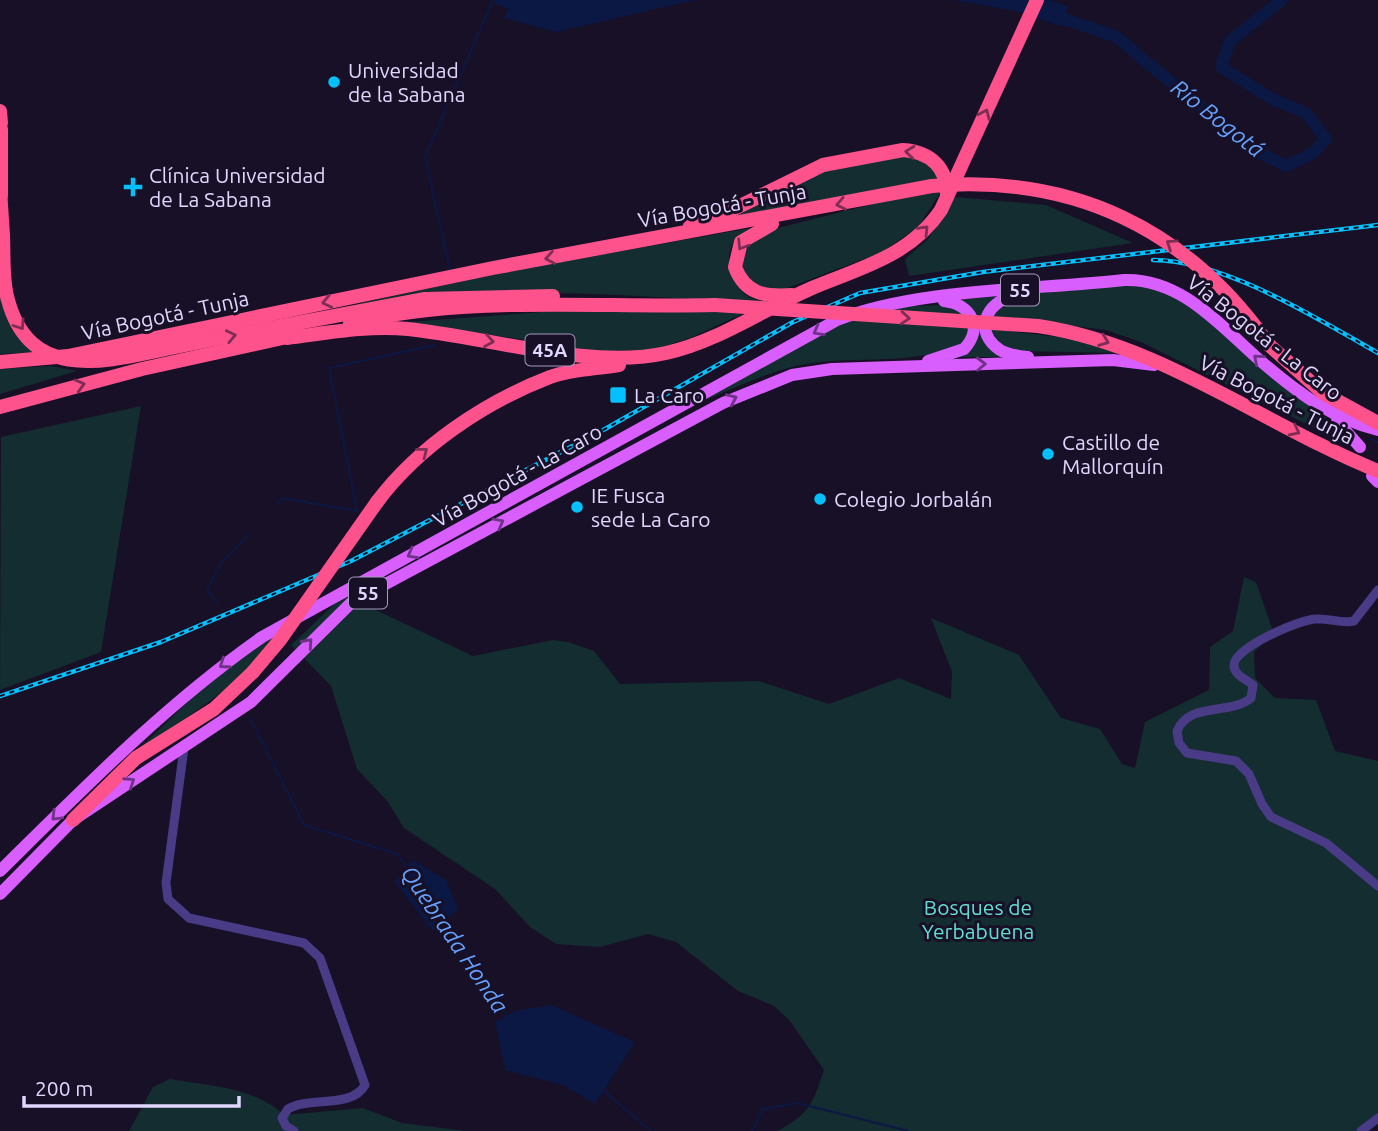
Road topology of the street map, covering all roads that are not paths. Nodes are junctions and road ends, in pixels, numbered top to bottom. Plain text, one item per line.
1 (1037, 0) edge
2 (0, 111) edge
3 (1, 123) edge
4 (1, 128) edge
5 (1, 191) edge
6 (947, 198) junction
7 (800, 213) junction
8 (617, 245) junction
9 (1079, 285) junction
10 (799, 294) junction
11 (920, 300) junction
12 (715, 305) junction
13 (287, 338) junction
14 (666, 353) junction
15 (0, 362) edge
16 (1056, 362) junction
17 (911, 366) junction
18 (1168, 368) junction
19 (1313, 402) junction
20 (0, 407) edge
21 (1378, 423) edge
22 (1378, 430) edge
23 (1360, 447) dead end
24 (1376, 476) edge
25 (1378, 590) edge
26 (184, 748) junction
27 (73, 820) junction
28 (0, 871) edge
29 (1378, 886) edge
30 (0, 894) edge
31 (1378, 1118) edge
32 (294, 1131) edge
33 (1361, 1131) edge

6 -> 1 highway, 45A
2 - 3 highway
4 - 5 highway
5 -> 12 highway, 55, bridge
6 -> 8 highway
10 -> 6 highway, 45A
7 - 8 highway, Vía Bogotá - Tunja
7 -> 10 highway
21 -> 7 highway, Vía Bogotá - Tunja, bridge
8 -> 15 highway, Vía Bogotá - Tunja
9 - 11 main road, Vía Bogotá - La Caro / 55
9 - 16 main road
19 -> 9 main road, Vía Bogotá - La Caro / 55
10 - 14 highway, 45A
11 - 17 main road
11 -> 28 main road, Vía Bogotá - La Caro / 55
12 - 13 highway, Vía Bogotá - Tunja / 55
12 -> 18 highway, Vía Bogotá - Tunja / 55, bridge
13 -> 14 highway, 45A
20 -> 13 highway, Vía Bogotá - Tunja / 55
27 -> 14 highway, bridge
17 -> 16 main road, Vía Bogotá - La Caro / 55
16 - 18 main road, Vía Bogotá - La Caro / 55
26 -> 17 main road, Vía Bogotá - La Caro / 55
18 -> 24 highway, Vía Bogotá - Tunja / 55
19 - 22 main road, Vía Bogotá - La Caro / 55
19 - 23 main road
25 - 29 street
27 -> 26 main road, Vía Bogotá - La Caro / 55
26 - 32 street
27 - 30 main road, Vía Bogotá - La Caro / 55
31 - 33 street

